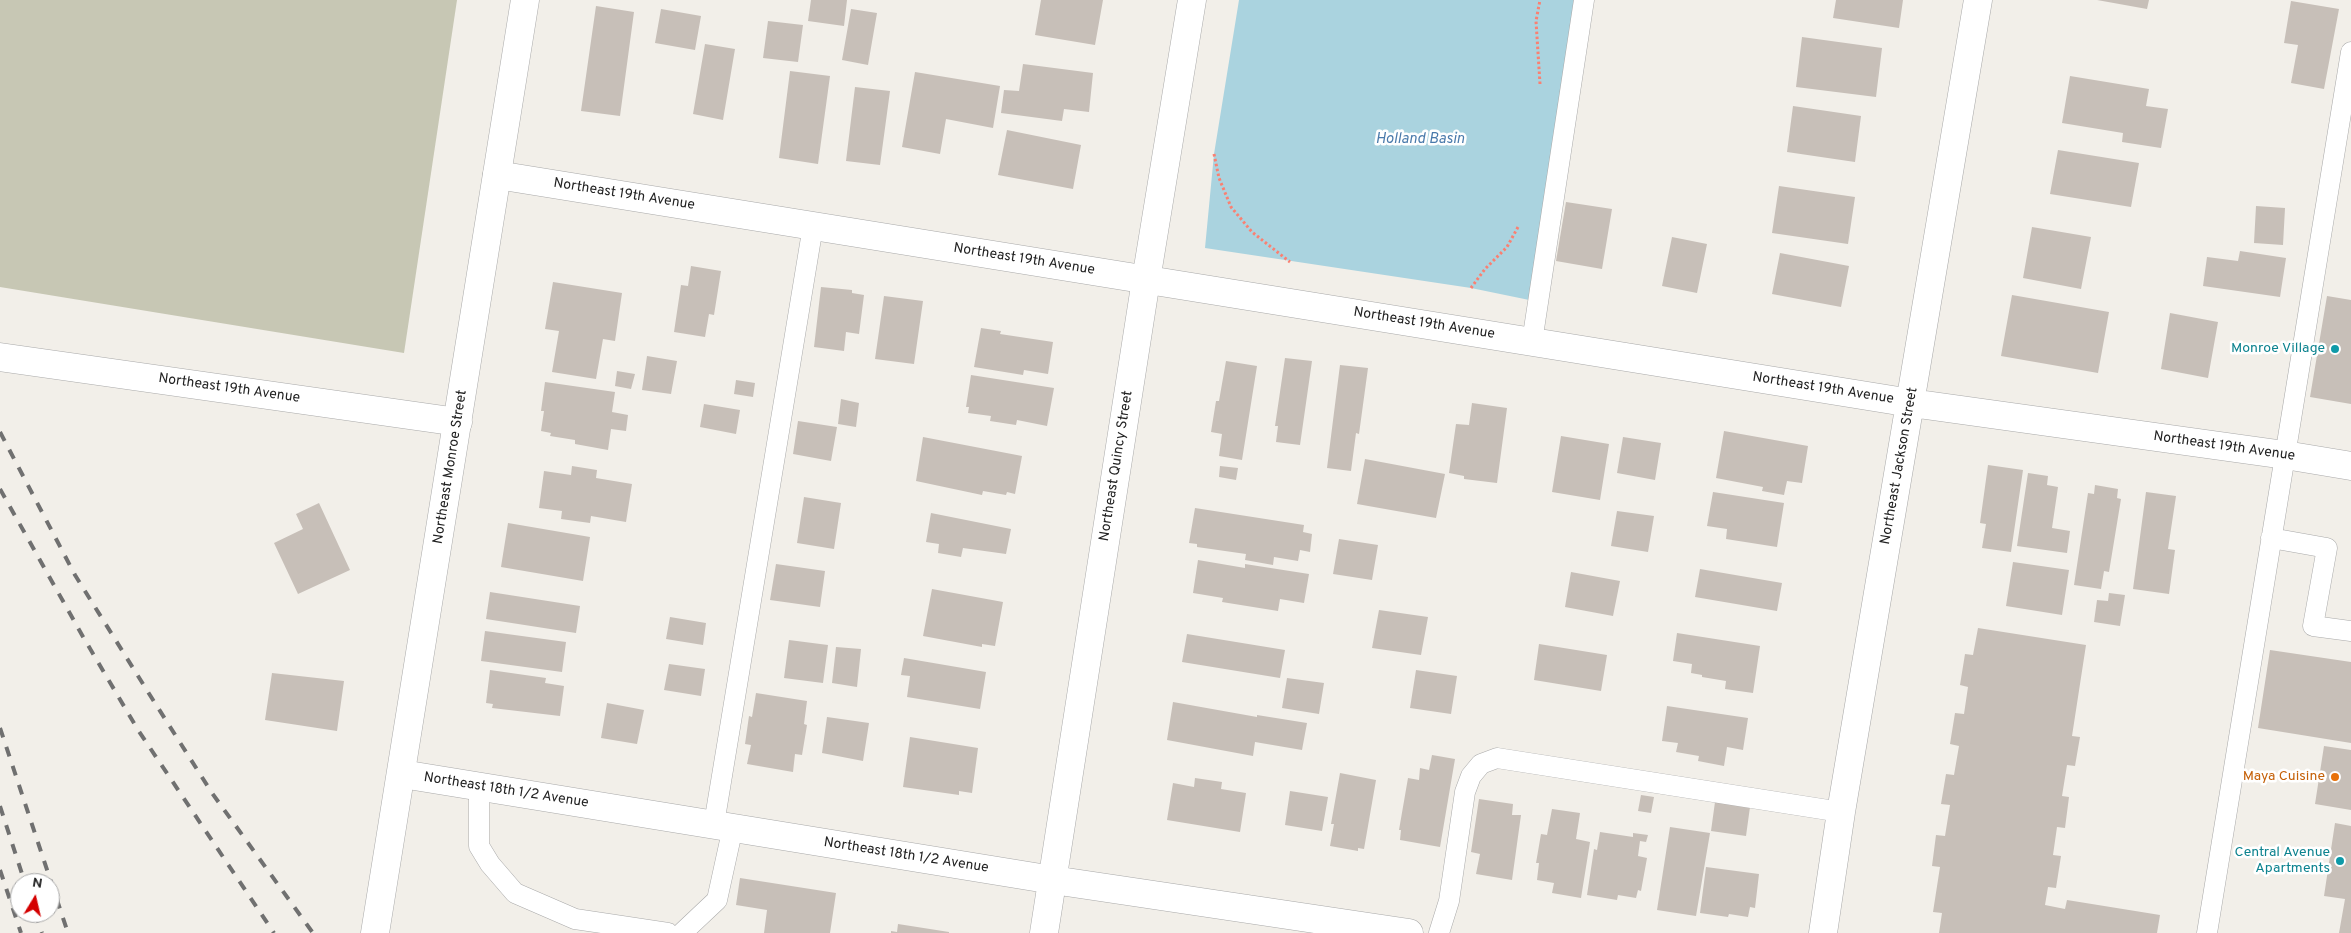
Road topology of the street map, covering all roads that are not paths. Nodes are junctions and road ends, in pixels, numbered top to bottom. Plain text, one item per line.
1 (525, 0) edge
2 (1192, 0) edge
3 (1584, 0) edge
4 (1978, 0) edge
5 (2351, 52) edge
6 (497, 175) junction
7 (813, 226) junction
8 (1146, 280) junction
9 (1532, 342) junction
10 (0, 357) edge
11 (1911, 404) junction
12 (458, 422) junction
13 (2285, 455) junction
14 (2351, 466) edge
15 (2271, 538) junction
16 (2351, 632) edge
17 (402, 774) junction
18 (479, 786) junction
19 (1841, 812) junction
20 (723, 826) junction
21 (1053, 880) junction
22 (375, 933) edge
23 (668, 933) edge
24 (682, 933) edge
25 (1044, 933) edge
26 (1410, 933) edge
27 (1439, 933) edge
28 (1823, 933) edge
29 (2207, 933) edge

1 - 6 street, Northeast Monroe Street
2 - 8 street, Northeast Quincy Street
3 - 9 lane
4 - 11 street, Northeast Jackson Street
5 - 13 lane
6 - 7 street, Northeast 19th Avenue
6 - 12 street, Northeast Monroe Street
7 - 8 street, Northeast 19th Avenue
7 - 20 lane
8 - 9 street, Northeast 19th Avenue
8 - 21 street, Northeast Quincy Street
9 - 11 street, Northeast 19th Avenue
10 - 12 street, Northeast 19th Avenue
11 - 13 street, Northeast 19th Avenue
11 - 19 street, Northeast Jackson Street
12 - 17 street, Northeast Monroe Street
13 - 14 street, Northeast 19th Avenue
13 - 15 lane
15 - 16 lane
15 - 29 lane
17 - 18 street, Northeast 18th 1/2 Avenue
17 - 22 street, Northeast Monroe Street
18 - 20 street, Northeast 18th 1/2 Avenue
18 - 23 lane
19 - 27 lane
19 - 28 street, Northeast Jackson Street
20 - 21 street, Northeast 18th 1/2 Avenue
20 - 24 lane
21 - 25 street, Northeast Quincy Street
21 - 26 street, Northeast 18th 1/2 Avenue

